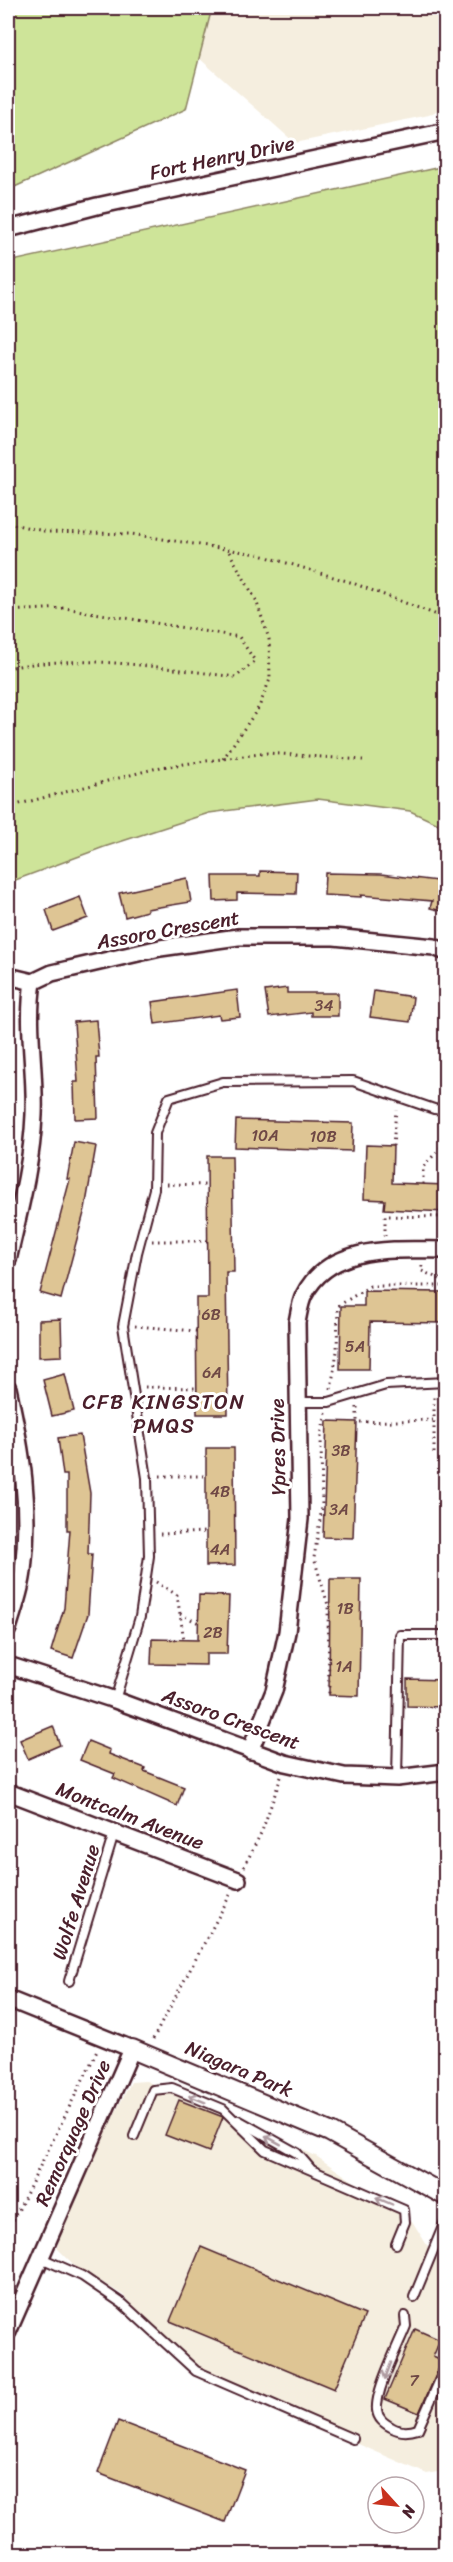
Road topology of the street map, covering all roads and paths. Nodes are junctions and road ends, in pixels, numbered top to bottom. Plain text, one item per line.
1 (446, 131) edge
2 (8, 229) edge
3 (8, 523) edge
4 (228, 550) junction
5 (8, 611) edge
6 (445, 618) edge
7 (8, 668) edge
8 (223, 759) junction
9 (363, 760) dead end
10 (8, 807) edge
11 (446, 952) edge
12 (8, 976) edge
13 (33, 982) junction
14 (396, 1096) junction
15 (446, 1110) edge
16 (446, 1143) edge
17 (393, 1146) dead end
18 (154, 1184) junction
19 (423, 1184) dead end
20 (207, 1185) dead end
21 (446, 1217) edge
22 (140, 1241) junction
23 (208, 1241) dead end
24 (386, 1250) junction
25 (420, 1250) junction
26 (446, 1250) edge
27 (8, 1260) edge
28 (446, 1282) edge
29 (446, 1286) edge
30 (123, 1326) junction
31 (196, 1331) dead end
32 (446, 1383) edge
33 (434, 1384) junction
34 (131, 1387) junction
35 (8, 1388) edge
36 (197, 1388) dead end
37 (330, 1394) dead end
38 (298, 1402) junction
39 (327, 1409) dead end
40 (434, 1420) junction
41 (357, 1422) dead end
42 (434, 1453) dead end
43 (146, 1476) junction
44 (206, 1476) dead end
45 (206, 1533) dead end
46 (148, 1534) junction
47 (146, 1576) junction
48 (180, 1614) junction
49 (199, 1623) dead end
50 (8, 1629) edge
51 (446, 1635) edge
52 (184, 1640) dead end
53 (8, 1665) edge
54 (329, 1695) dead end
55 (115, 1700) junction
56 (250, 1751) junction
57 (285, 1763) junction
58 (446, 1772) edge
59 (397, 1778) junction
60 (8, 1792) edge
61 (114, 1833) junction
62 (238, 1880) junction
63 (69, 1981) dead end
64 (8, 1999) edge
65 (153, 2039) dead end
66 (132, 2049) junction
67 (98, 2050) dead end
68 (228, 2115) junction
69 (134, 2136) dead end
70 (314, 2171) junction
71 (446, 2196) edge
72 (446, 2219) edge
73 (8, 2231) edge
74 (396, 2244) dead end
75 (41, 2258) junction
76 (414, 2297) dead end
77 (405, 2316) dead end
78 (8, 2332) edge
79 (446, 2366) edge
80 (353, 2439) dead end

1 - 2 street, Fort Henry Drive
3 - 4 path
4 - 6 path
4 - 8 path
5 - 7 path
8 - 9 path
8 - 10 path
11 - 13 street, Assoro Crescent
12 - 13 street
13 - 27 street
14 - 15 lane
14 - 17 path
14 - 18 lane
16 - 19 path
18 - 20 path
18 - 22 lane
21 - 24 path
22 - 23 path
22 - 30 lane
24 - 25 street, Ypres Drive
24 - 38 street, Ypres Drive
25 - 26 street, Ypres Drive
25 - 28 path
29 - 37 path
30 - 31 path
30 - 34 lane
32 - 33 lane
33 - 38 lane
33 - 40 path
34 - 36 path
34 - 43 lane
35 - 50 street
38 - 56 street, Ypres Drive
39 - 54 path
40 - 41 path
40 - 42 path
43 - 44 path
43 - 46 lane
45 - 46 path
46 - 47 lane
47 - 48 path
47 - 55 lane
48 - 49 path
48 - 52 path
51 - 59 lane
53 - 55 street, Assoro Crescent
55 - 56 street, Assoro Crescent
56 - 57 street, Assoro Crescent
57 - 59 street, Assoro Crescent
57 - 62 path
58 - 59 street, Assoro Crescent
60 - 61 street, Montcalm Avenue
61 - 62 street, Montcalm Avenue
61 - 63 lane, Wolfe Avenue
62 - 65 path
64 - 66 street, Niagara Park
66 - 71 street, Niagara Park
66 - 75 street, Remorquage Drive
67 - 73 path
68 -> 69 lane
70 -> 68 lane
68 - 70 lane
74 -> 70 lane
72 - 76 lane
75 - 78 street, Remorquage Drive
75 - 80 lane
77 -> 79 lane

